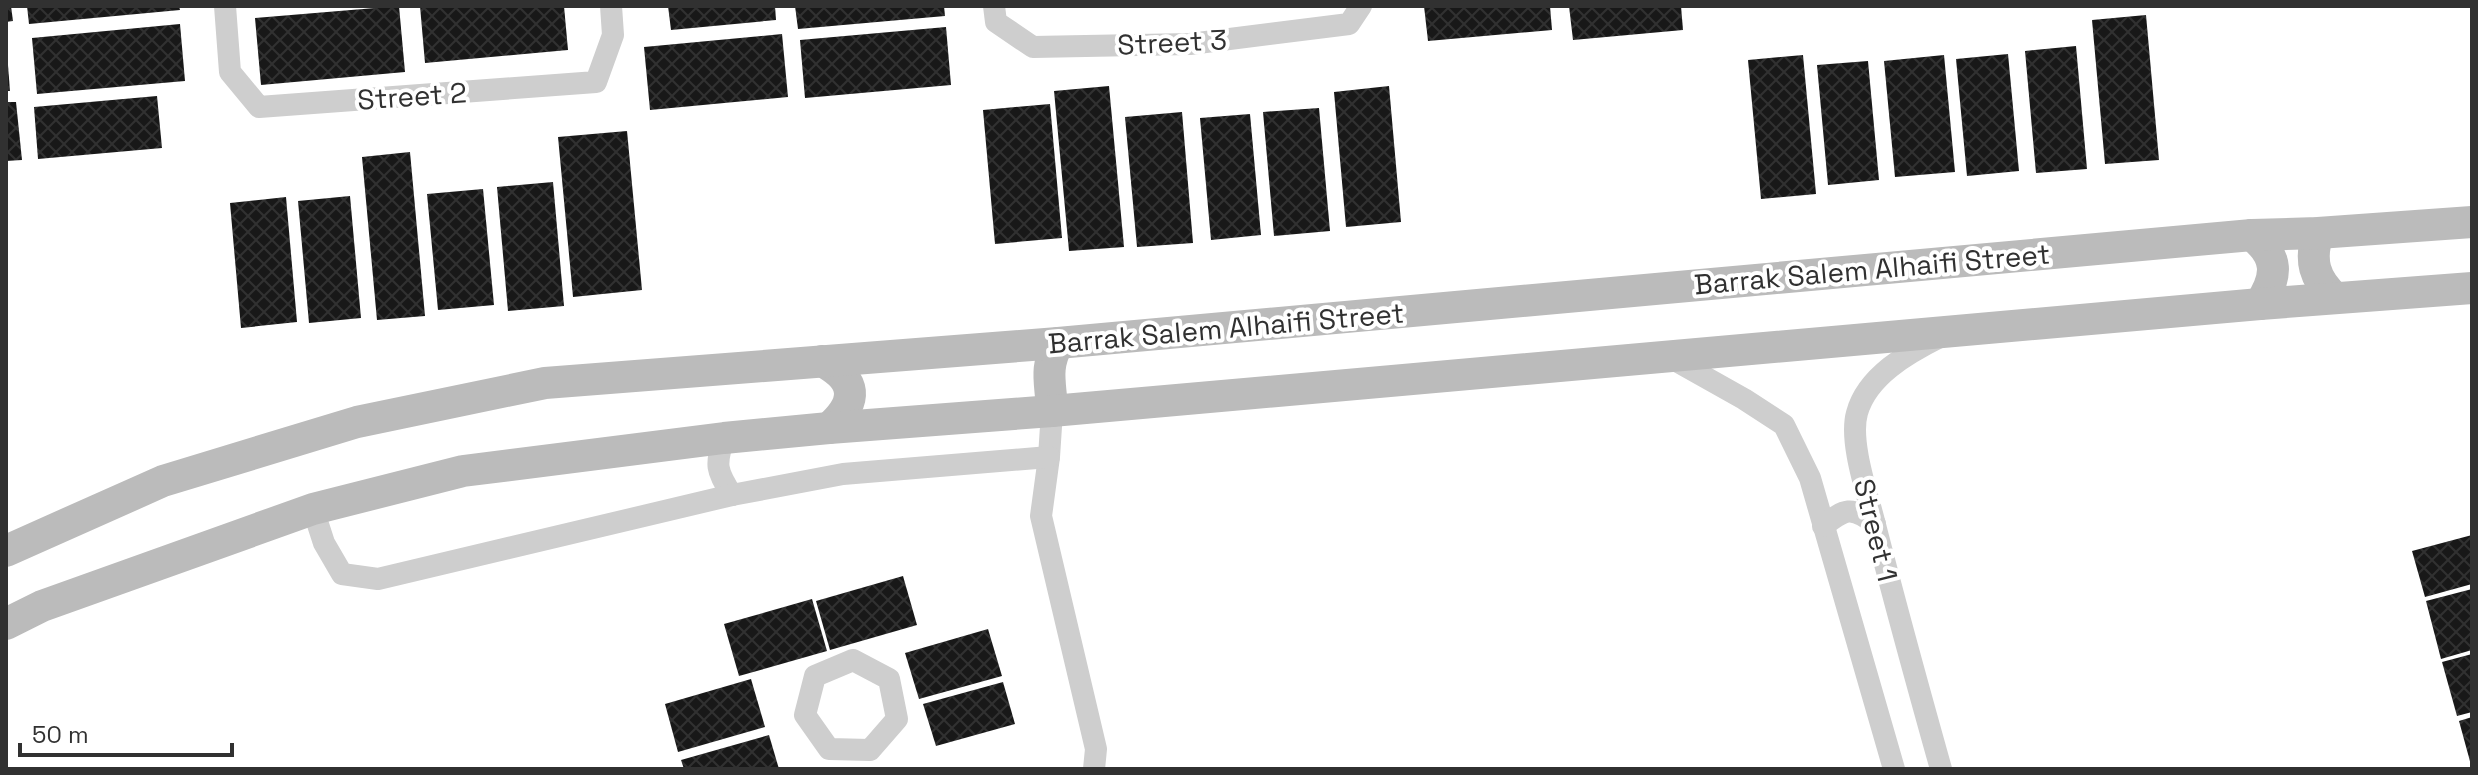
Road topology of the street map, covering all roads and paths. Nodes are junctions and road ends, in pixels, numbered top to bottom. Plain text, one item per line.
1 (225, 6) edge
2 (611, 6) edge
3 (994, 6) edge
4 (1361, 6) edge
5 (2472, 222) edge
6 (2318, 233) junction
7 (2252, 235) junction
8 (2472, 288) edge
9 (2335, 298) junction
10 (2260, 304) junction
11 (1950, 331) junction
12 (1058, 343) junction
13 (1671, 358) junction
14 (822, 361) junction
15 (1052, 411) junction
16 (829, 428) junction
17 (724, 438) junction
18 (1049, 457) junction
19 (732, 495) junction
20 (313, 509) junction
21 (1875, 524) junction
22 (1823, 526) junction
23 (6, 551) edge
24 (6, 624) edge
25 (873, 760) edge
26 (1094, 769) edge
27 (1894, 769) edge
28 (1941, 769) edge

1 - 2 street, Street 2
3 - 4 street, Street 3
5 - 6 main road, Barrak Salem Alhaifi Street
6 - 7 main road, Barrak Salem Alhaifi Street
6 - 9 main road
7 - 10 main road
7 - 12 main road, Barrak Salem Alhaifi Street
8 - 9 main road
9 - 10 main road
10 - 11 main road
11 - 13 main road
11 - 21 street, Street 1
12 - 14 main road, Barrak Salem Alhaifi Street
12 - 15 main road
13 - 15 main road
13 - 22 street, Street 1
14 - 16 main road
14 - 23 main road, Barrak Salem Alhaifi Street
15 - 16 main road
15 - 18 street
16 - 17 main road
17 - 19 street
17 - 20 main road
18 - 19 street
18 - 26 street
19 - 20 street
20 - 24 main road
21 - 22 street
21 - 28 street, Street 1
22 - 27 street, Street 1
25 - 25 street

